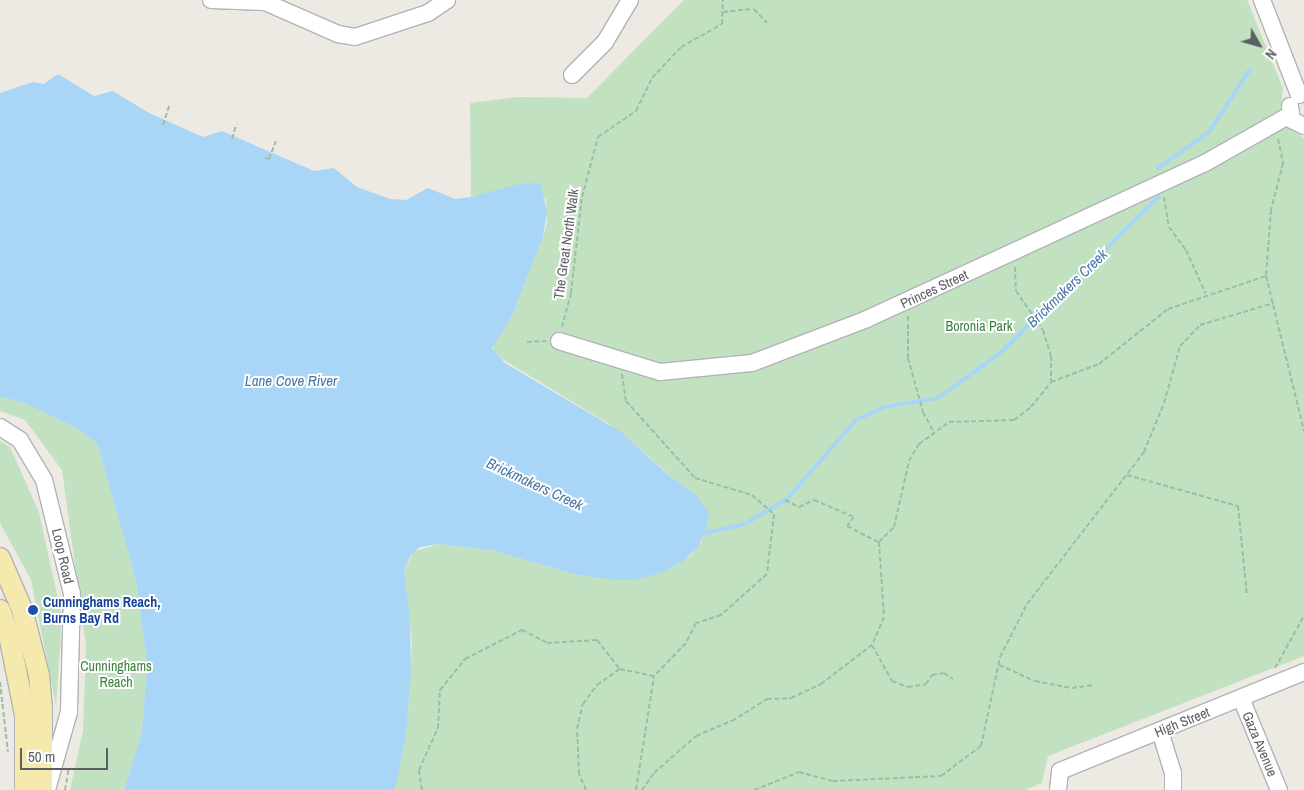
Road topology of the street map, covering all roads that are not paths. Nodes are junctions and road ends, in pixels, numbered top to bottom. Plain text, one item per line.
1 (211, 0) edge
2 (447, 0) edge
3 (630, 0) edge
4 (1262, 0) edge
5 (572, 75) dead end
6 (1302, 95) edge
7 (1290, 115) junction
8 (1304, 126) edge
9 (559, 341) road end
10 (0, 427) edge
11 (0, 558) edge
12 (0, 610) edge
13 (1304, 672) edge
14 (1241, 698) junction
15 (1160, 731) junction
16 (25, 790) edge
17 (42, 790) edge
18 (46, 790) edge
19 (1058, 790) edge
20 (1173, 790) edge
21 (1279, 790) edge

1 - 2 street
3 - 5 street
4 - 6 street
6 - 7 street
7 - 8 street
7 - 9 street, Princes Street
10 - 18 street, Loop Road
11 - 17 main road
12 - 16 main road
13 - 14 street, High Street
14 - 15 street, High Street
14 - 21 street, Gaza Avenue
15 - 19 street, High Street
15 - 20 street

